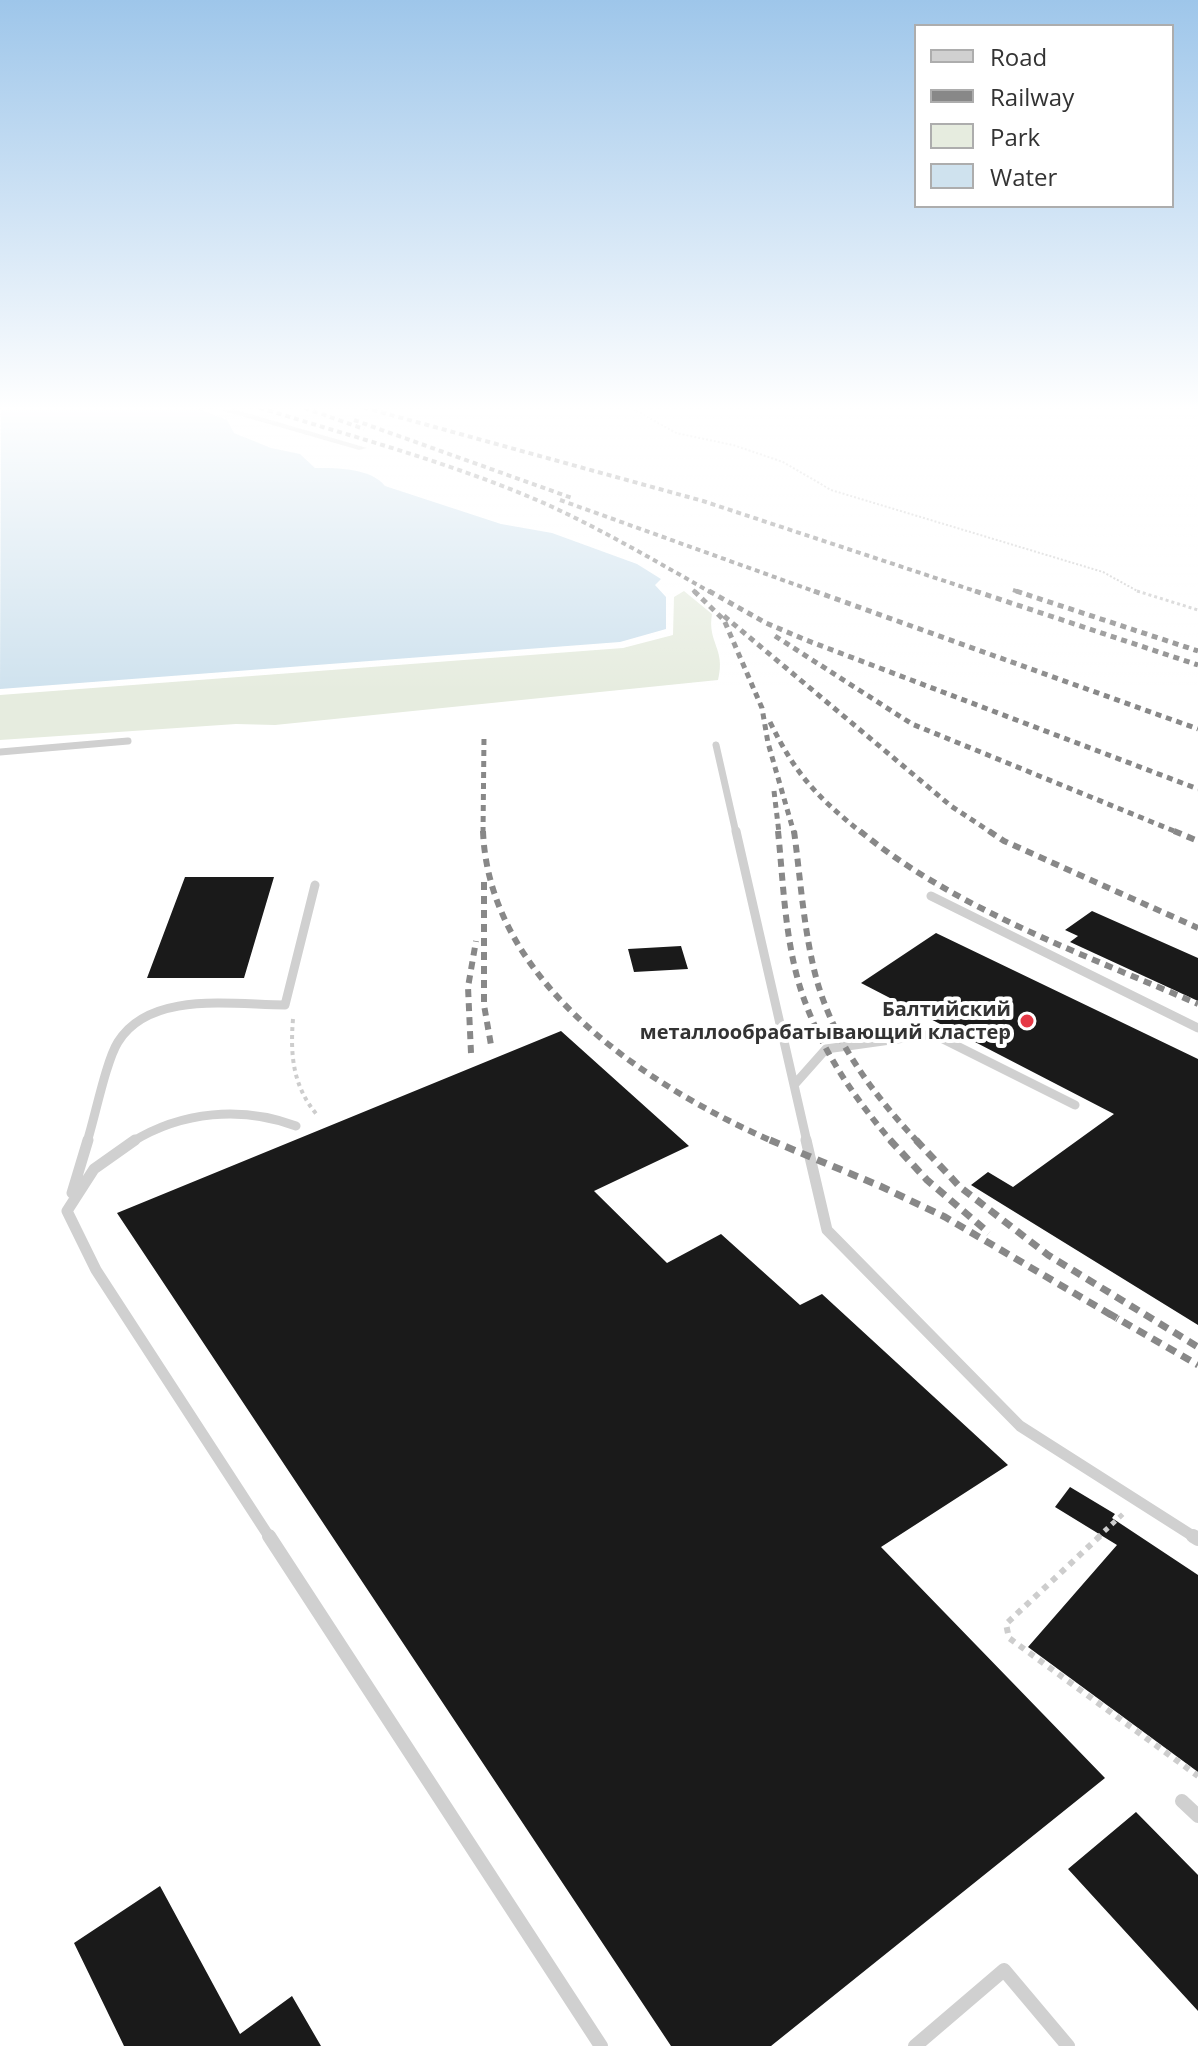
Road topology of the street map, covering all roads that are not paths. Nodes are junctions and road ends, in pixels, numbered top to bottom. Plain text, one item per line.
1 (128, 741) dead end
2 (716, 745) dead end
3 (0, 752) edge
4 (315, 885) dead end
5 (931, 896) dead end
6 (1198, 1028) edge
7 (794, 1085) junction
8 (1075, 1105) dead end
9 (296, 1126) dead end
10 (67, 1211) junction
11 (1198, 1539) edge
12 (1182, 1801) dead end
13 (1198, 1816) edge
14 (601, 2046) edge
15 (915, 2046) edge
16 (1068, 2046) edge

1 - 3 lane
2 - 7 lane
4 - 10 lane
5 - 6 lane
7 - 8 lane
7 - 11 lane
9 - 10 lane
10 - 14 lane
12 - 13 lane
15 - 16 lane

